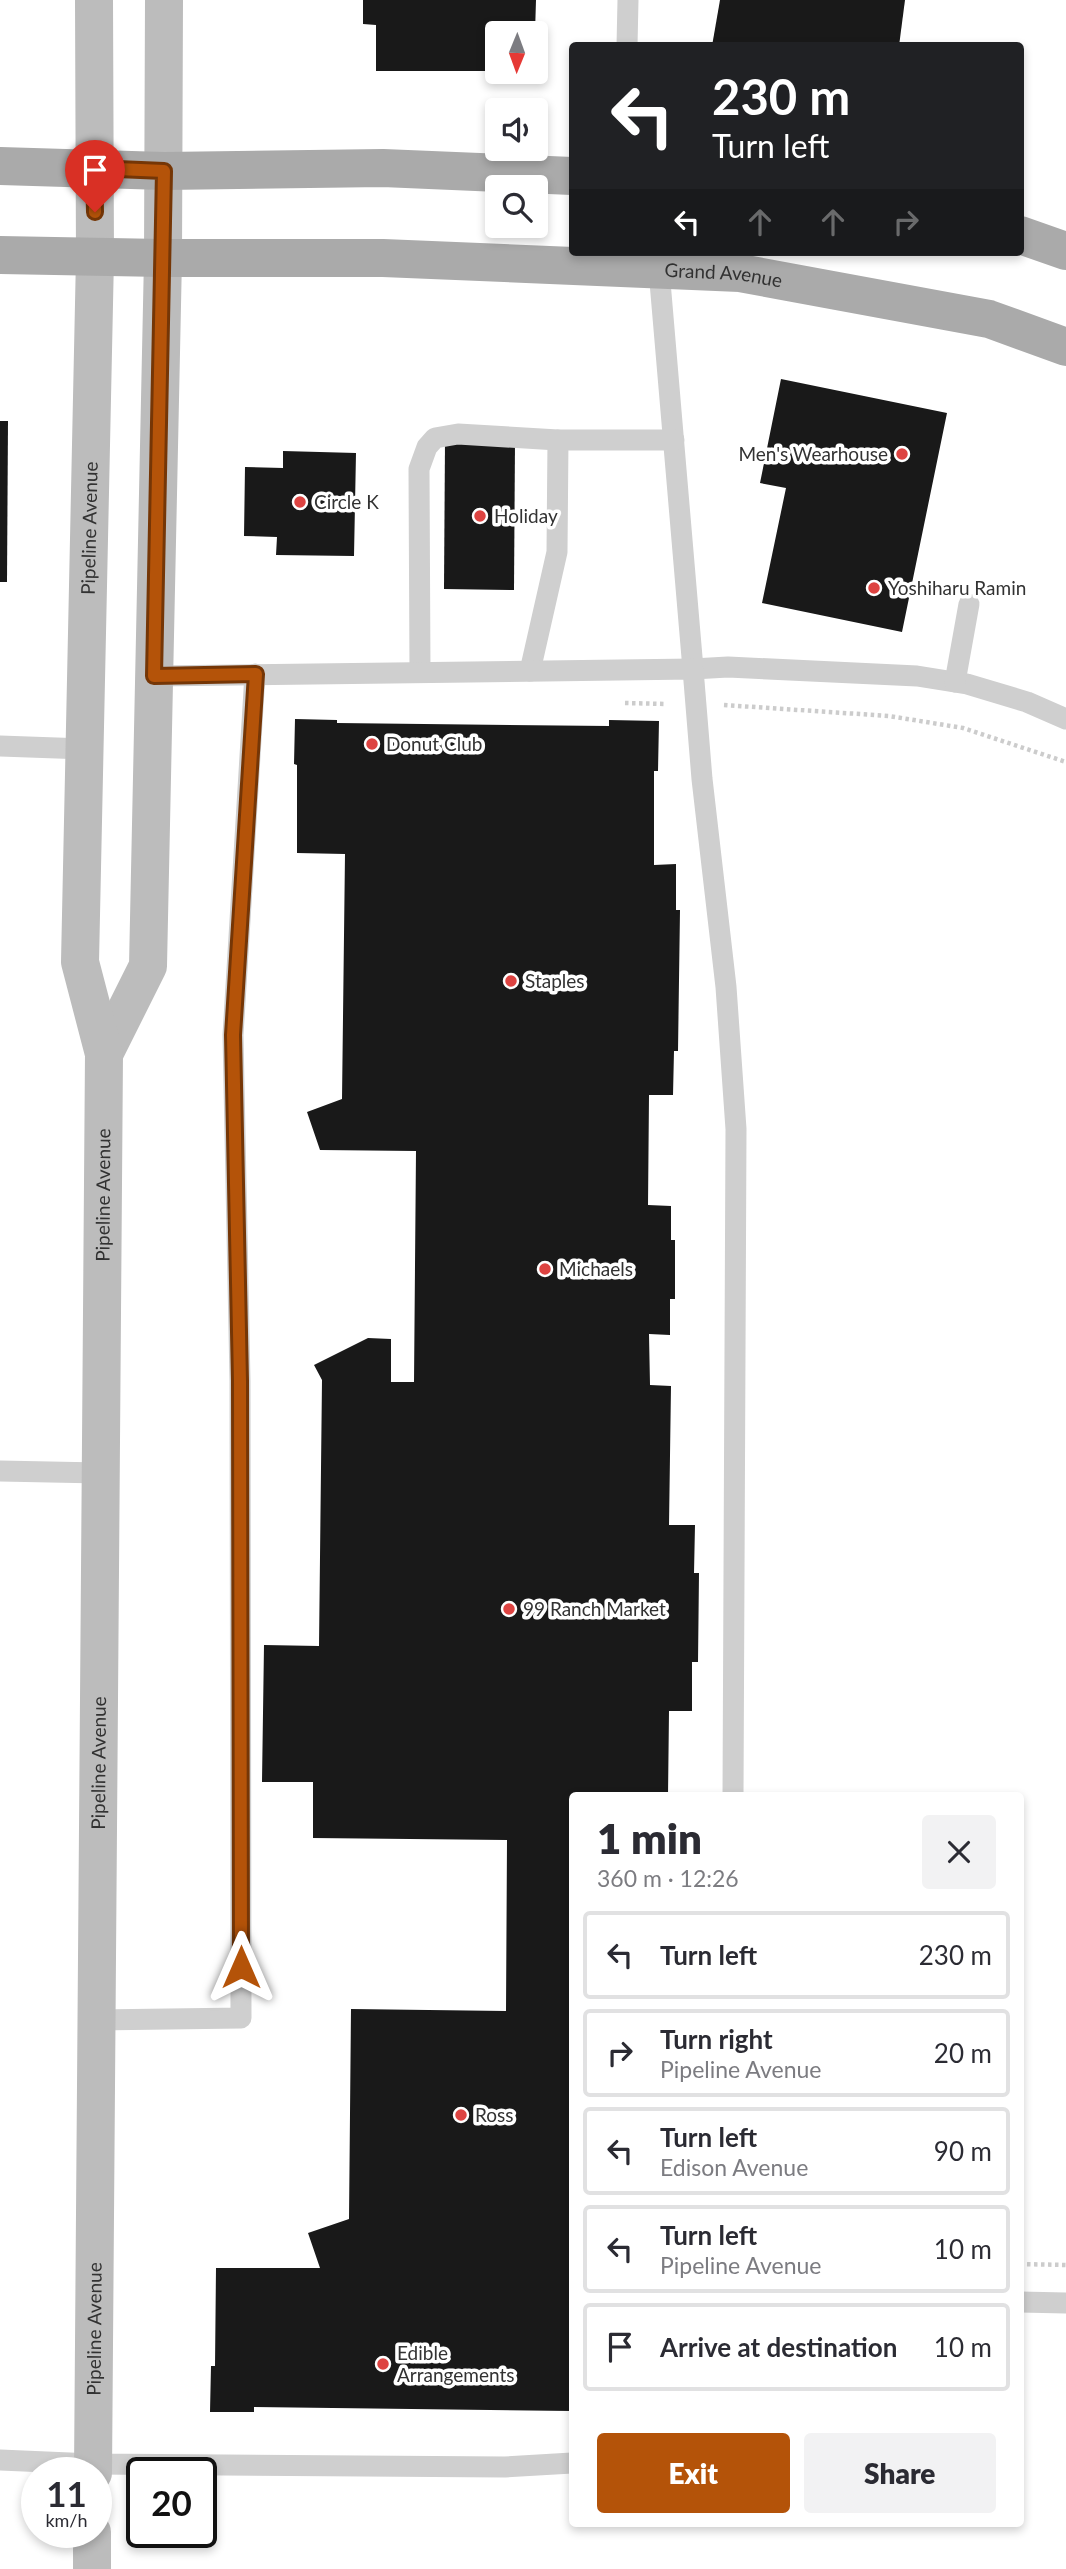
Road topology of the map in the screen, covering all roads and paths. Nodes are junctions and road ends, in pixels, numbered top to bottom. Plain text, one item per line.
1 (94, 0) edge
2 (164, 0) edge
3 (628, 0) edge
4 (627, 42) edge
5 (0, 166) edge
6 (94, 168) junction
7 (164, 171) junction
8 (569, 176) edge
9 (1024, 235) edge
10 (1066, 251) edge
11 (0, 255) edge
12 (95, 257) junction
13 (163, 258) junction
14 (659, 270) junction
15 (1066, 348) edge
16 (558, 440) junction
17 (674, 440) junction
18 (969, 604) dead end
19 (693, 669) junction
20 (530, 671) junction
21 (420, 672) junction
22 (256, 674) junction
23 (154, 676) junction
24 (955, 682) junction
25 (625, 704) dead end
26 (696, 704) junction
27 (1066, 719) edge
28 (0, 747) edge
29 (85, 750) junction
30 (1066, 762) edge
31 (104, 1054) junction
32 (0, 1471) edge
33 (100, 1473) junction
34 (733, 1792) edge
35 (96, 2020) junction
36 (1024, 2264) edge
37 (1066, 2264) edge
38 (1024, 2302) edge
39 (1066, 2303) edge
40 (93, 2457) edge
41 (0, 2460) edge
42 (21, 2462) edge
43 (569, 2463) edge
44 (112, 2469) edge
45 (92, 2548) edge
46 (92, 2569) edge

1 - 6 main road, Pipeline Avenue
2 - 7 main road, Pipeline Avenue
3 - 4 lane
5 - 6 main road
6 - 7 main road
6 - 12 main road, Pipeline Avenue
7 - 8 main road
7 - 13 main road, Pipeline Avenue
9 - 10 main road
11 - 12 main road, Grand Avenue
12 - 13 main road, Grand Avenue
12 - 29 main road, Pipeline Avenue
13 - 14 main road, Grand Avenue
13 - 23 main road, Pipeline Avenue
14 - 15 main road, Grand Avenue
14 - 17 lane
16 - 17 lane
16 - 20 lane
16 - 21 lane
17 - 19 lane
18 - 24 lane
19 - 20 lane
19 - 24 lane
19 - 26 lane
20 - 21 lane
21 - 22 lane
22 - 23 lane
22 - 35 lane
23 - 31 main road, Pipeline Avenue
24 - 27 lane
25 - 26 path
26 - 30 path
26 - 34 lane
28 - 29 lane
29 - 31 main road, Pipeline Avenue
31 - 33 main road, Pipeline Avenue
32 - 33 lane
33 - 35 main road, Pipeline Avenue
35 - 40 main road, Pipeline Avenue
36 - 37 path
38 - 39 lane
41 - 42 lane
43 - 44 lane
45 - 46 main road

